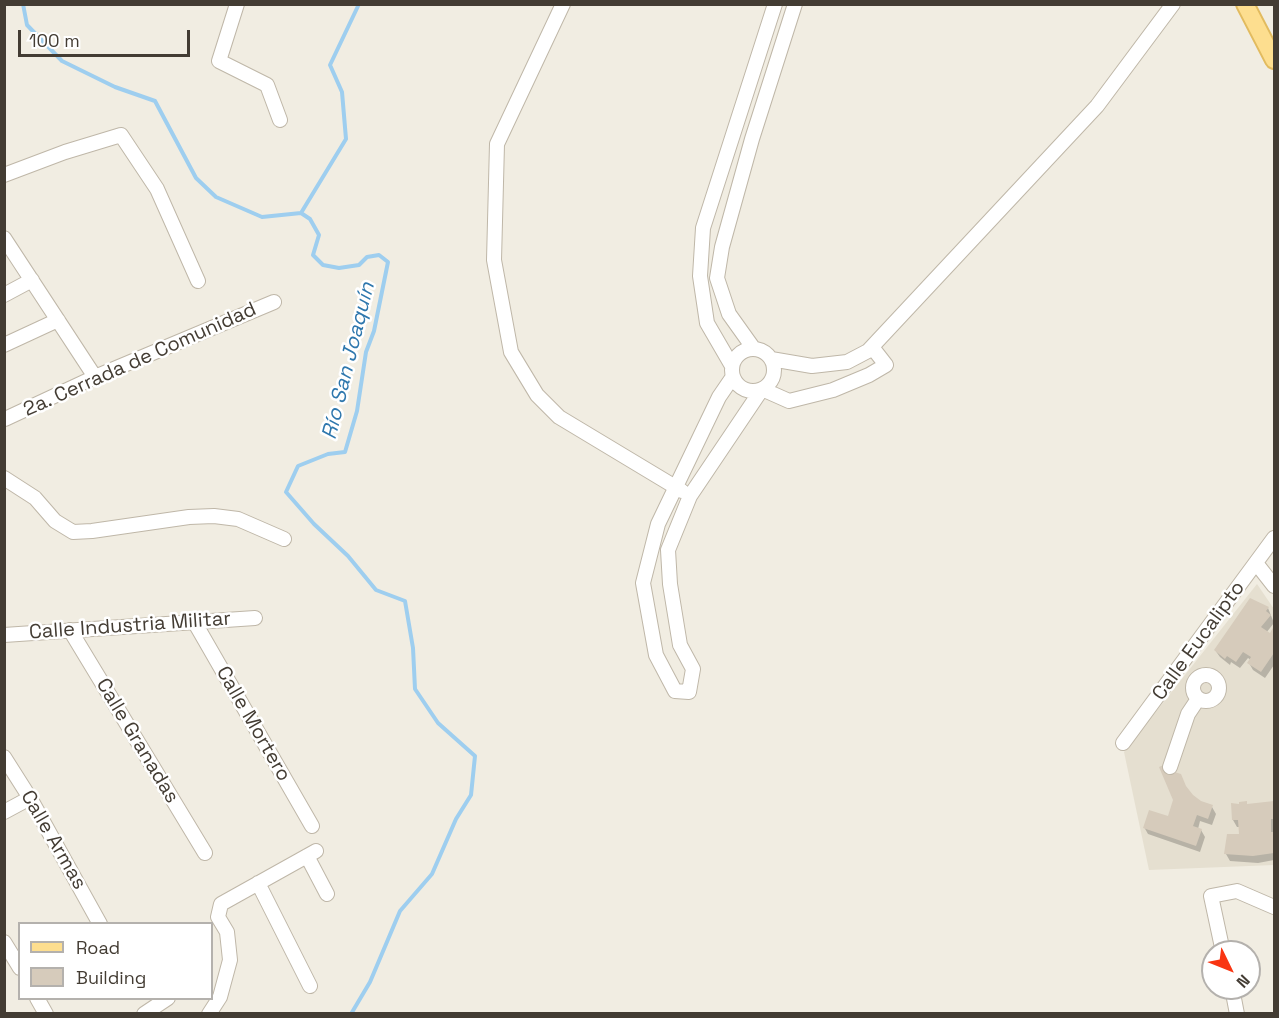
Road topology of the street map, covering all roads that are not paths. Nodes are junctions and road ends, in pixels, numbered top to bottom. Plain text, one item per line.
1 (237, 4) edge
2 (563, 4) edge
3 (775, 4) edge
4 (795, 4) edge
5 (1173, 4) edge
6 (1245, 4) edge
7 (1275, 60) edge
8 (280, 120) dead end
9 (4, 175) edge
10 (6, 244) edge
11 (32, 280) junction
12 (198, 281) dead end
13 (4, 295) edge
14 (274, 302) dead end
15 (58, 320) junction
16 (4, 345) edge
17 (872, 347) junction
18 (754, 349) junction
19 (771, 359) junction
20 (732, 372) junction
21 (95, 377) junction
22 (762, 389) junction
23 (5, 419) edge
24 (4, 478) edge
25 (674, 487) junction
26 (690, 496) junction
27 (1275, 538) edge
28 (284, 539) dead end
29 (1256, 563) junction
30 (1275, 586) edge
31 (255, 618) dead end
32 (195, 623) junction
33 (70, 630) junction
34 (4, 635) edge
35 (1189, 654) junction
36 (1201, 676) junction
37 (1198, 699) junction
38 (1123, 743) dead end
39 (4, 756) edge
40 (1170, 766) dead end
41 (30, 798) junction
42 (4, 812) edge
43 (312, 825) dead end
44 (205, 853) dead end
45 (258, 883) junction
46 (327, 894) dead end
47 (1275, 906) edge
48 (99, 922) edge
49 (1220, 940) edge
50 (4, 942) edge
51 (18, 965) edge
52 (310, 986) dead end
53 (38, 1000) edge
54 (166, 1000) edge
55 (147, 1009) edge
56 (46, 1014) edge
57 (209, 1014) edge

1 - 8 street
2 - 25 street
3 - 20 street
4 - 18 street
5 - 17 street
6 - 7 main road
9 - 12 street
10 - 11 street
11 - 13 street
11 - 15 street
14 - 21 street, 2a. Cerrada de Comunidad
15 - 16 street
15 - 21 street
17 - 19 street
17 - 22 street
18 - 19 street
18 - 20 street
19 - 22 street
20 - 22 street
20 - 25 street
21 - 23 street, 2a. Cerrada de Comunidad
22 - 26 street
24 - 28 street
25 - 26 street
25 - 26 street
27 - 29 street, Calle Eucalipto
29 - 30 street
29 - 35 street, Calle Eucalipto
31 - 32 street, Calle Industria Militar
32 - 33 street, Calle Industria Militar
32 - 43 street, Calle Mortero
33 - 34 street, Calle Industria Militar
33 - 44 street, Calle Granadas
35 - 36 street
35 - 38 street, Calle Eucalipto
36 - 37 street
36 - 37 street
37 - 40 street
39 - 41 street, Calle Armas
41 - 42 street
41 - 48 street, Calle Armas
45 - 46 street
45 - 52 street
45 - 57 street
47 - 49 street
50 - 51 street
53 - 56 street
54 - 55 street

